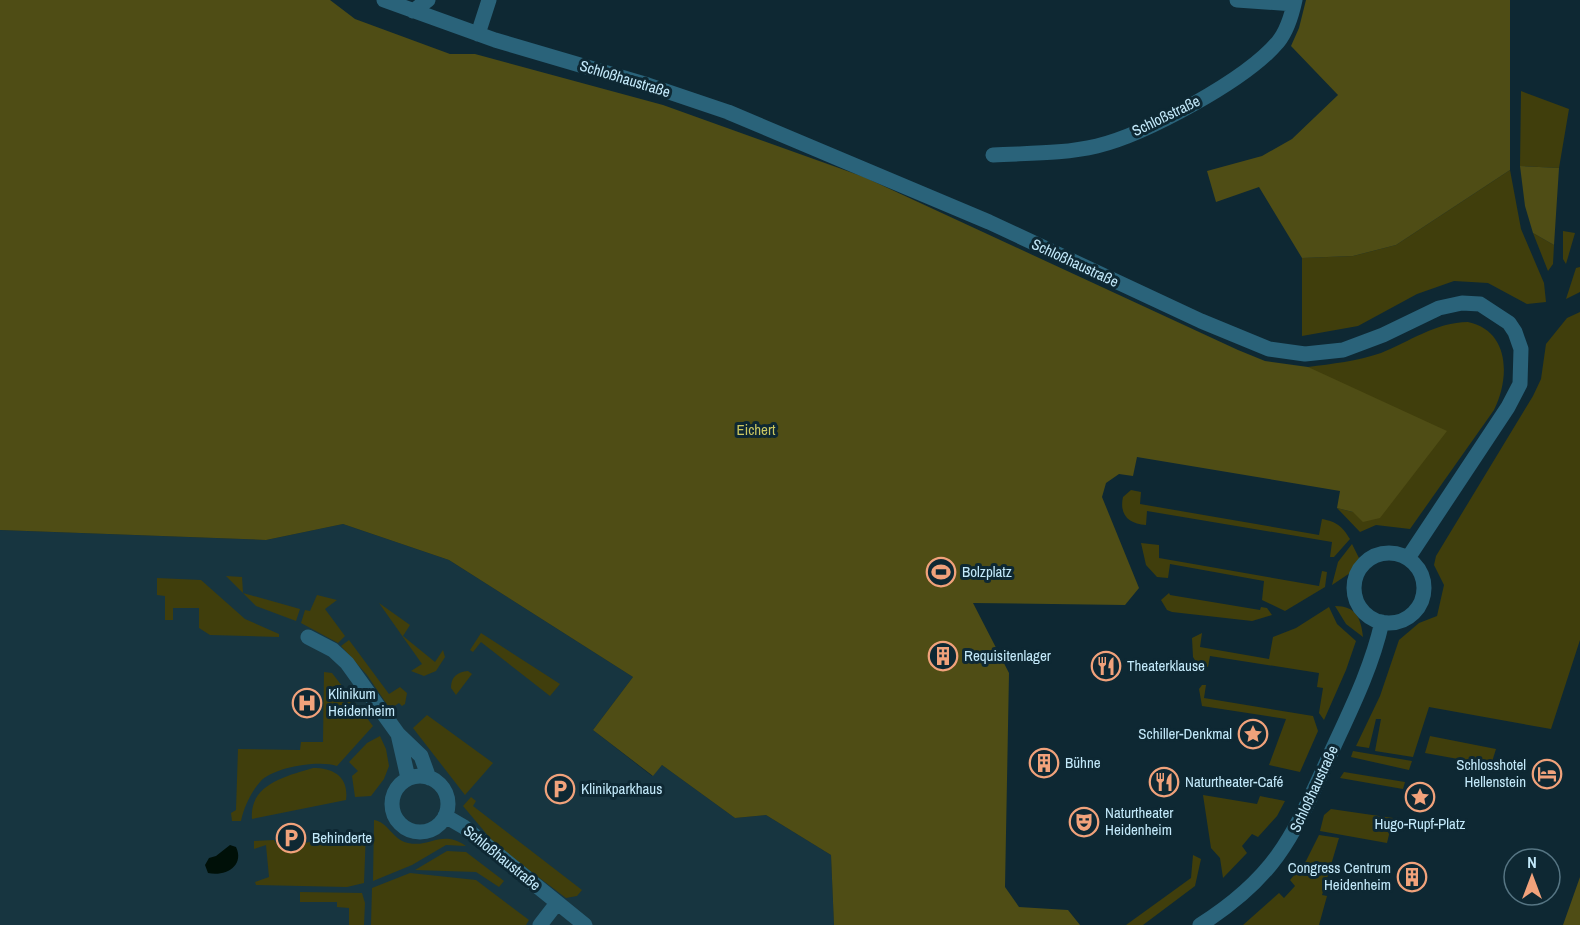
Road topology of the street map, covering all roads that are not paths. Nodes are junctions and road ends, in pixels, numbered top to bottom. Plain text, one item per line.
1 (384, 0) edge
2 (428, 0) edge
3 (489, 0) edge
4 (1237, 0) edge
5 (1294, 2) edge
6 (413, 10) junction
7 (478, 34) junction
8 (993, 154) dead end
9 (1408, 558) junction
10 (1382, 622) junction
11 (308, 637) dead end
12 (398, 734) junction
13 (408, 778) junction
14 (429, 778) junction
15 (446, 816) junction
16 (557, 903) junction
17 (540, 925) edge
18 (585, 925) edge
19 (1200, 925) edge

1 - 6 street, Schloßhaustraße
2 - 6 street
3 - 7 street
4 - 5 street
5 - 8 street, Schloßstraße
6 - 7 street, Schloßhaustraße
7 - 9 street, Schloßhaustraße
9 - 10 street
9 - 10 street
10 - 19 street, Schloßhaustraße
11 - 12 street
12 - 13 street
12 - 14 street
13 - 14 street
13 - 15 street
14 - 15 street
15 - 16 street, Schloßhaustraße
16 - 17 street
16 - 18 street, Schloßhaustraße

